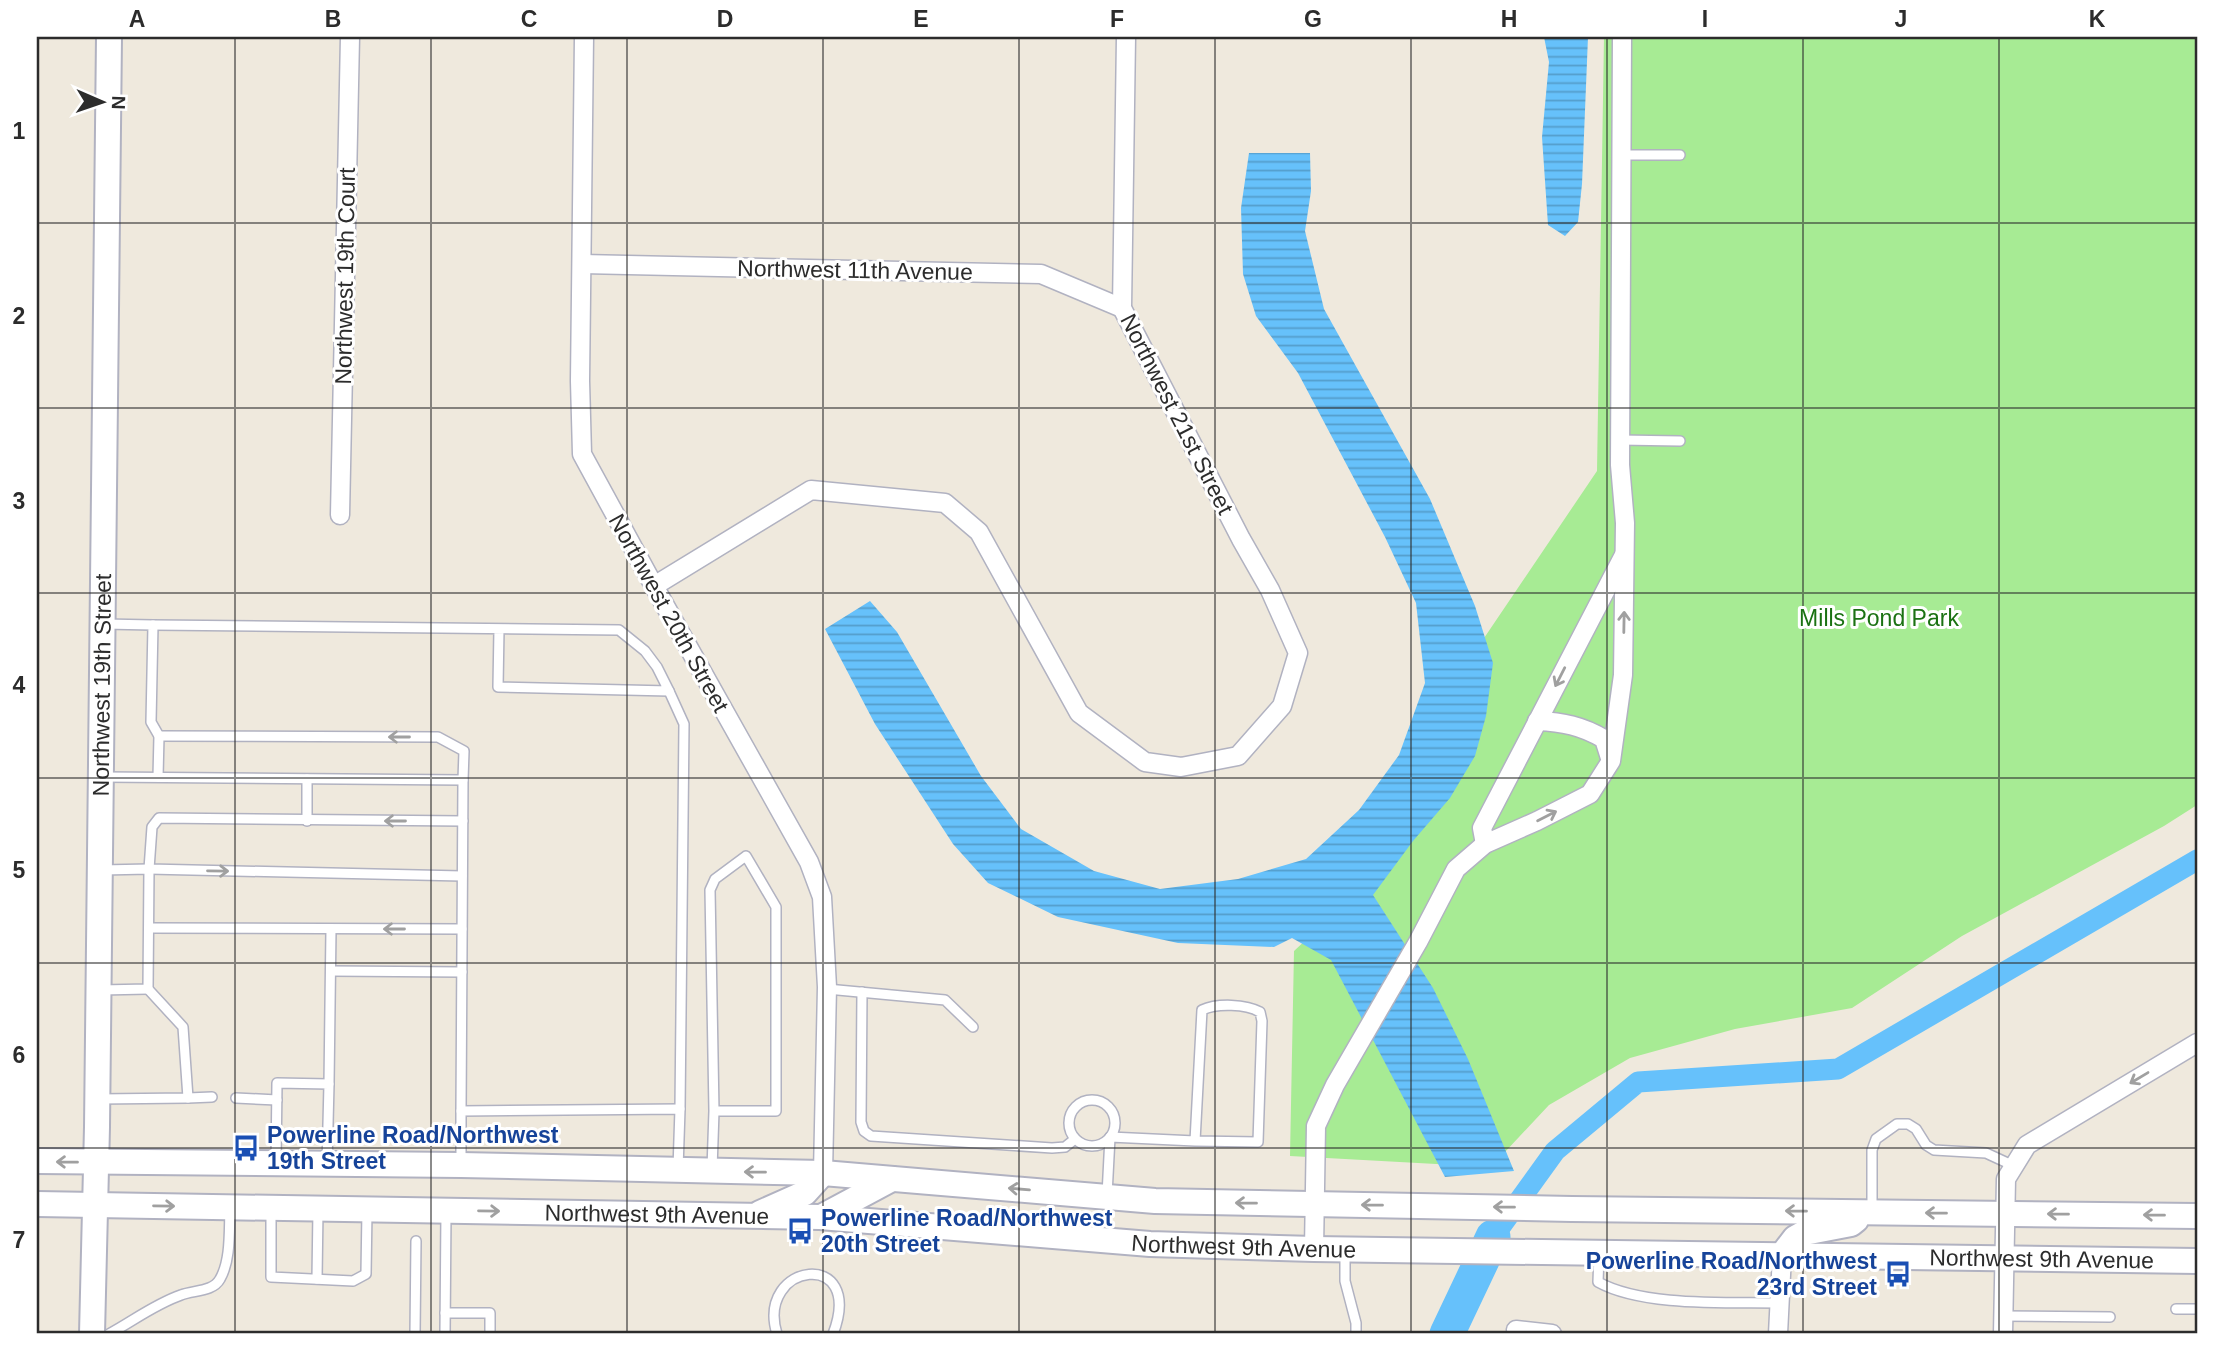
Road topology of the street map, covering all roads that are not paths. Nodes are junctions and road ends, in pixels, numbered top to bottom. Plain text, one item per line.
1 (109, 37) edge
2 (350, 37) edge
3 (584, 37) edge
4 (1126, 37) edge
5 (1622, 37) edge
6 (1622, 155) junction
7 (1680, 155) dead end
8 (582, 264) junction
9 (1122, 308) junction
10 (1620, 440) junction
11 (1680, 441) dead end
12 (340, 514) dead end
13 (1625, 551) junction
14 (654, 586) junction
15 (103, 624) junction
16 (153, 625) junction
17 (499, 629) junction
18 (669, 691) junction
19 (1537, 721) junction
20 (159, 736) junction
21 (1611, 761) junction
22 (101, 777) junction
23 (158, 777) junction
24 (307, 779) junction
25 (463, 780) junction
26 (307, 821) junction
27 (463, 821) junction
28 (1485, 845) junction
29 (149, 869) junction
30 (100, 870) junction
31 (463, 876) junction
32 (149, 928) junction
33 (331, 929) junction
34 (462, 929) junction
35 (331, 971) junction
36 (462, 972) junction
37 (148, 989) junction
38 (827, 989) junction
39 (99, 990) junction
40 (862, 992) junction
41 (973, 1027) dead end
42 (2197, 1043) edge
43 (329, 1084) junction
44 (212, 1097) dead end
45 (188, 1098) junction
46 (236, 1098) dead end
47 (97, 1099) junction
48 (277, 1100) junction
49 (680, 1109) junction
50 (461, 1111) junction
51 (714, 1111) junction
52 (1110, 1137) junction
53 (1075, 1139) junction
54 (1195, 1141) junction
55 (37, 1161) edge
56 (97, 1162) junction
57 (276, 1164) junction
58 (327, 1164) junction
59 (461, 1165) junction
60 (2014, 1166) junction
61 (678, 1170) junction
62 (712, 1171) junction
63 (823, 1173) junction
64 (891, 1179) junction
65 (1107, 1196) junction
66 (37, 1204) edge
67 (1314, 1204) junction
68 (96, 1205) junction
69 (231, 1207) junction
70 (271, 1208) junction
71 (318, 1208) junction
72 (368, 1209) junction
73 (446, 1210) junction
74 (1868, 1212) junction
75 (2004, 1213) junction
76 (753, 1216) junction
77 (2197, 1216) edge
78 (820, 1217) junction
79 (416, 1241) dead end
80 (1314, 1249) junction
81 (1345, 1249) junction
82 (1599, 1251) junction
83 (1783, 1255) junction
84 (2004, 1258) junction
85 (2197, 1261) edge
86 (317, 1279) junction
87 (1780, 1303) junction
88 (2176, 1309) dead end
89 (2197, 1309) edge
90 (445, 1313) junction
91 (2003, 1316) junction
92 (2110, 1317) dead end
93 (1516, 1330) dead end
94 (92, 1334) edge
95 (109, 1334) edge
96 (415, 1334) edge
97 (445, 1334) edge
98 (490, 1334) edge
99 (777, 1334) edge
100 (833, 1334) edge
101 (1356, 1334) edge
102 (1552, 1334) edge
103 (1778, 1334) edge
104 (2003, 1334) edge

1 - 15 main road, Northwest 19th Street
2 - 12 street, Northwest 19th Court
3 - 8 street, Northwest 20th Street
4 - 9 street, Northwest 21st Street
5 - 6 street
6 - 7 lane
6 - 10 street
8 - 9 street, Northwest 11th Avenue
8 - 14 street, Northwest 20th Street
9 - 14 street, Northwest 21st Street
10 - 11 lane
10 - 13 street
13 -> 19 street
21 -> 13 street
14 - 38 street, Northwest 20th Street
15 - 16 lane
15 - 22 main road, Northwest 19th Street
16 - 17 lane
16 - 20 lane
17 - 18 lane
17 - 18 lane
18 - 49 lane
19 - 21 street
19 - 28 street
20 - 23 lane
25 -> 20 lane
28 -> 21 street
22 - 23 lane
22 - 30 main road, Northwest 19th Street
23 - 24 lane
24 - 25 lane
24 - 26 lane
25 - 27 lane
27 -> 26 lane
26 - 29 lane
27 - 31 lane
28 - 67 street
29 - 30 lane
29 -> 31 lane
29 - 32 lane
30 - 39 main road, Northwest 19th Street
31 - 34 lane
32 - 33 lane
32 - 37 lane
34 -> 33 lane
33 - 35 lane
34 - 36 lane
35 - 36 lane
35 - 43 lane
36 - 50 lane
37 - 39 lane
37 - 45 lane
38 - 40 lane
38 - 63 street, Northwest 20th Street
39 - 47 main road, Northwest 19th Street
40 - 41 lane
40 - 53 lane
42 -> 60 street
43 - 48 lane
43 - 58 lane
44 - 45 lane
45 - 47 lane
46 - 48 lane
47 - 56 main road, Northwest 19th Street
48 - 57 lane
49 - 50 lane
49 - 61 lane
50 - 59 lane
51 - 51 lane
51 - 62 lane
52 - 53 lane
52 - 53 lane
52 - 54 lane
52 - 65 lane
54 - 54 lane
56 -> 55 main road, Northwest 9th Avenue
56 - 57 main road, Northwest 9th Avenue
56 - 68 main road, Northwest 19th Street
57 - 58 main road, Northwest 9th Avenue
58 - 59 main road, Northwest 9th Avenue
59 - 61 main road, Northwest 9th Avenue
60 - 74 lane
60 - 75 street
61 - 62 main road, Northwest 9th Avenue
63 -> 62 main road, Northwest 9th Avenue
63 - 64 main road, Northwest 9th Avenue
63 - 76 main road
65 -> 64 main road, Northwest 9th Avenue
64 - 78 main road
67 -> 65 main road, Northwest 9th Avenue
66 - 68 main road, Northwest 9th Avenue
74 -> 67 main road, Northwest 9th Avenue
67 - 80 street
68 -> 69 main road, Northwest 9th Avenue
68 - 94 main road, Northwest 19th Street
69 - 70 main road, Northwest 9th Avenue
69 - 95 lane
70 - 71 main road, Northwest 9th Avenue
70 - 86 lane
71 - 72 main road, Northwest 9th Avenue
71 - 86 lane
72 - 73 main road, Northwest 9th Avenue
72 - 86 lane
73 -> 76 main road, Northwest 9th Avenue
73 - 90 lane
75 -> 74 main road, Northwest 9th Avenue
74 - 83 main road
77 -> 75 main road, Northwest 9th Avenue
75 - 84 street
76 - 78 main road, Northwest 9th Avenue
78 - 80 main road, Northwest 9th Avenue
79 - 96 lane
80 - 81 main road, Northwest 9th Avenue
81 - 82 main road, Northwest 9th Avenue
81 - 101 lane
82 - 83 main road, Northwest 9th Avenue
82 - 87 lane
83 - 84 main road, Northwest 9th Avenue
83 - 87 street
84 - 85 main road, Northwest 9th Avenue
84 - 91 street
87 - 103 street
88 - 89 lane
90 - 97 lane
90 - 98 lane
91 - 92 lane
91 - 104 street
93 - 102 street
99 - 100 lane

